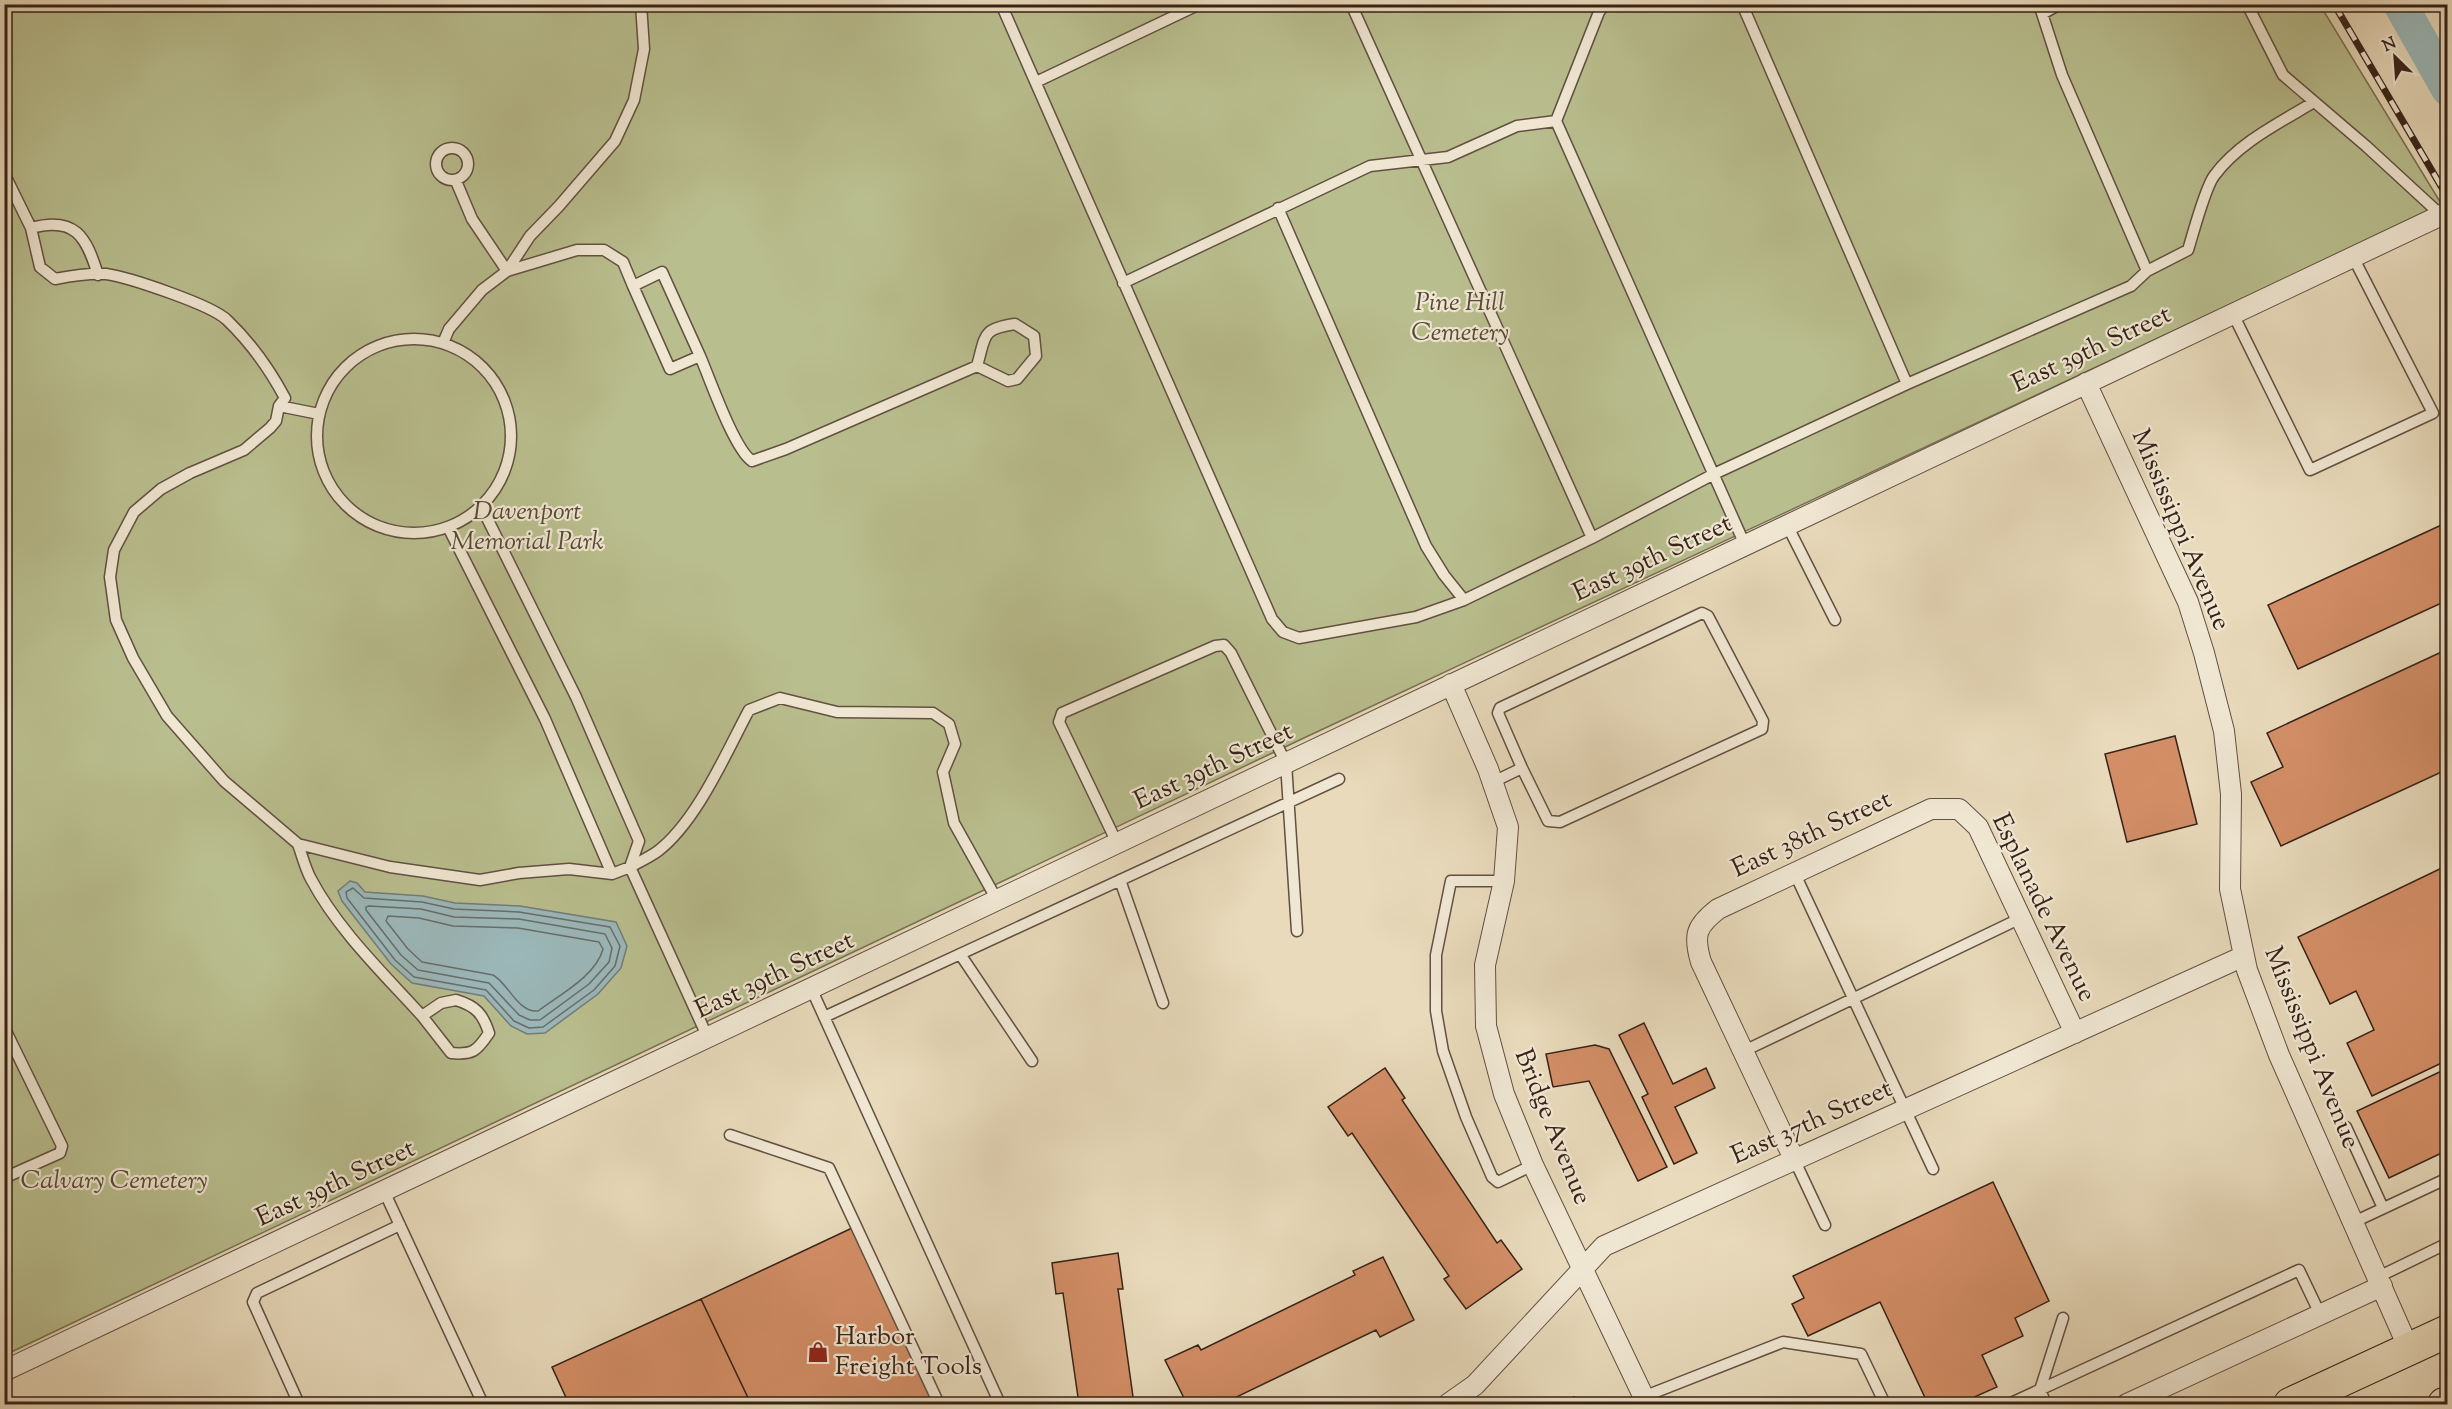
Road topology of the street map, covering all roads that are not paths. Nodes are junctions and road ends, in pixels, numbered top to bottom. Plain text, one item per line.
1 (641, 4) edge
2 (1001, 4) edge
3 (1200, 4) edge
4 (1351, 4) edge
5 (1605, 4) edge
6 (1742, 4) edge
7 (2060, 4) edge
8 (2247, 4) edge
9 (2041, 9) edge
10 (1036, 82) junction
11 (2313, 102) junction
12 (1556, 121) junction
13 (1421, 159) junction
14 (4, 173) edge
15 (456, 181) dead end
16 (1278, 208) junction
17 (2444, 214) edge
18 (31, 228) junction
19 (2353, 257) junction
20 (507, 271) junction
21 (2146, 271) junction
22 (98, 274) junction
23 (1123, 283) junction
24 (633, 286) junction
25 (2233, 314) junction
26 (443, 343) junction
27 (700, 356) junction
28 (976, 366) junction
29 (2086, 383) junction
30 (1907, 384) junction
31 (279, 406) junction
32 (319, 414) junction
33 (1714, 474) junction
34 (481, 506) junction
35 (1787, 525) junction
36 (448, 527) junction
37 (1592, 537) junction
38 (1745, 545) junction
39 (1464, 600) junction
40 (1835, 620) dead end
41 (1451, 684) junction
42 (1286, 763) junction
43 (1522, 768) junction
44 (1339, 779) dead end
45 (1493, 782) junction
46 (1288, 802) junction
47 (1959, 809) joint
48 (1117, 843) junction
49 (298, 844) junction
50 (630, 867) junction
51 (612, 874) junction
52 (1795, 874) junction
53 (1120, 880) junction
54 (1504, 881) junction
55 (998, 900) junction
56 (2020, 918) junction
57 (1297, 931) dead end
58 (960, 954) junction
59 (2244, 956) junction
60 (811, 988) junction
61 (1853, 999) junction
62 (1163, 1004) dead end
63 (422, 1016) junction
64 (824, 1017) junction
65 (2075, 1033) junction
66 (6, 1035) edge
67 (708, 1038) junction
68 (1744, 1051) junction
69 (1032, 1060) dead end
70 (1906, 1110) junction
71 (2346, 1127) dead end
72 (730, 1135) dead end
73 (1795, 1161) junction
74 (1533, 1165) junction
75 (1933, 1169) dead end
76 (4, 1178) edge
77 (2448, 1178) edge
78 (384, 1191) junction
79 (2383, 1208) junction
80 (2354, 1222) junction
81 (400, 1225) junction
82 (1825, 1225) dead end
83 (2448, 1243) edge
84 (1582, 1269) junction
85 (2380, 1281) junction
86 (2320, 1314) junction
87 (2063, 1318) dead end
88 (2448, 1331) edge
89 (2409, 1349) junction
90 (4, 1371) edge
91 (2040, 1390) junction
92 (1645, 1401) edge
93 (299, 1404) edge
94 (483, 1404) edge
95 (939, 1404) edge
96 (1000, 1404) edge
97 (1448, 1404) edge
98 (1885, 1404) edge
99 (2009, 1404) edge
100 (2046, 1404) edge
101 (2127, 1404) edge
102 (2290, 1404) edge

1 - 20 lane
2 - 10 lane
3 - 10 lane
4 - 13 lane
5 - 12 lane
6 - 30 lane
7 - 9 lane
8 - 11 lane
9 - 21 lane
10 - 23 lane
11 - 17 lane
11 - 21 lane
12 - 13 lane
12 - 33 lane
13 - 16 lane
13 - 37 lane
14 - 18 lane
15 - 20 lane
16 - 23 lane
16 - 39 lane
17 - 19 street, East 39th Street
18 - 22 lane
18 - 22 lane
19 - 25 street, East 39th Street
19 - 25 lane
20 - 24 lane
20 - 26 lane
21 - 30 lane
22 - 31 lane
23 - 39 lane
24 - 27 lane
24 - 27 lane
25 - 29 street, East 39th Street
26 - 32 lane
26 - 34 lane
27 - 28 lane
28 - 28 lane
29 - 35 street, East 39th Street
29 - 59 street, Mississippi Avenue
30 - 33 lane
31 - 32 lane
31 - 49 lane
32 - 36 lane
33 - 37 lane
33 - 38 lane
34 - 36 lane
34 - 50 lane
35 - 38 street, East 39th Street
35 - 40 lane
36 - 51 lane
37 - 39 lane
38 - 41 street, East 39th Street
41 - 42 street, East 39th Street
41 - 45 street, Bridge Avenue
42 - 46 lane
42 - 48 street, East 39th Street
42 - 48 lane
43 - 43 lane
43 - 45 lane
44 - 46 lane
45 - 54 street, Bridge Avenue
46 - 53 lane
46 - 57 lane
47 - 52 street, East 38th Street
47 - 56 street, Esplanade Avenue
48 - 55 street, East 39th Street
49 - 51 lane
49 - 63 lane
50 - 51 lane
50 - 55 lane
50 - 67 lane
52 - 61 lane
52 - 68 street, East 38th Street
53 - 58 lane
53 - 62 lane
54 - 74 street, Bridge Avenue
54 - 74 lane
55 - 60 street, East 39th Street
56 - 61 lane
56 - 65 street, Esplanade Avenue
58 - 64 lane
58 - 69 lane
59 - 65 street, East 37th Street
59 - 80 street, Mississippi Avenue
60 - 64 lane
60 - 67 street, East 39th Street
61 - 68 lane
61 - 70 lane
63 - 63 lane
64 - 96 lane
65 - 70 street, East 37th Street
66 - 76 lane
67 - 78 street, East 39th Street
68 - 73 street
70 - 73 street, East 37th Street
70 - 75 lane
71 - 79 lane
72 - 95 lane
73 - 82 lane
73 - 84 street, East 37th Street
74 - 84 street, Bridge Avenue
77 - 79 lane
78 - 81 lane
78 - 90 street, East 39th Street
79 - 80 lane
80 - 85 street, Mississippi Avenue
81 - 93 lane
81 - 94 lane
83 - 85 lane
84 - 92 street, Bridge Avenue
84 - 97 street, East 37th Street
85 - 86 street
85 - 89 street, Mississippi Avenue
86 - 91 lane
86 - 101 street
87 - 91 lane
88 - 89 main road
89 - 102 main road
91 - 99 lane
91 - 100 lane
92 - 98 lane

